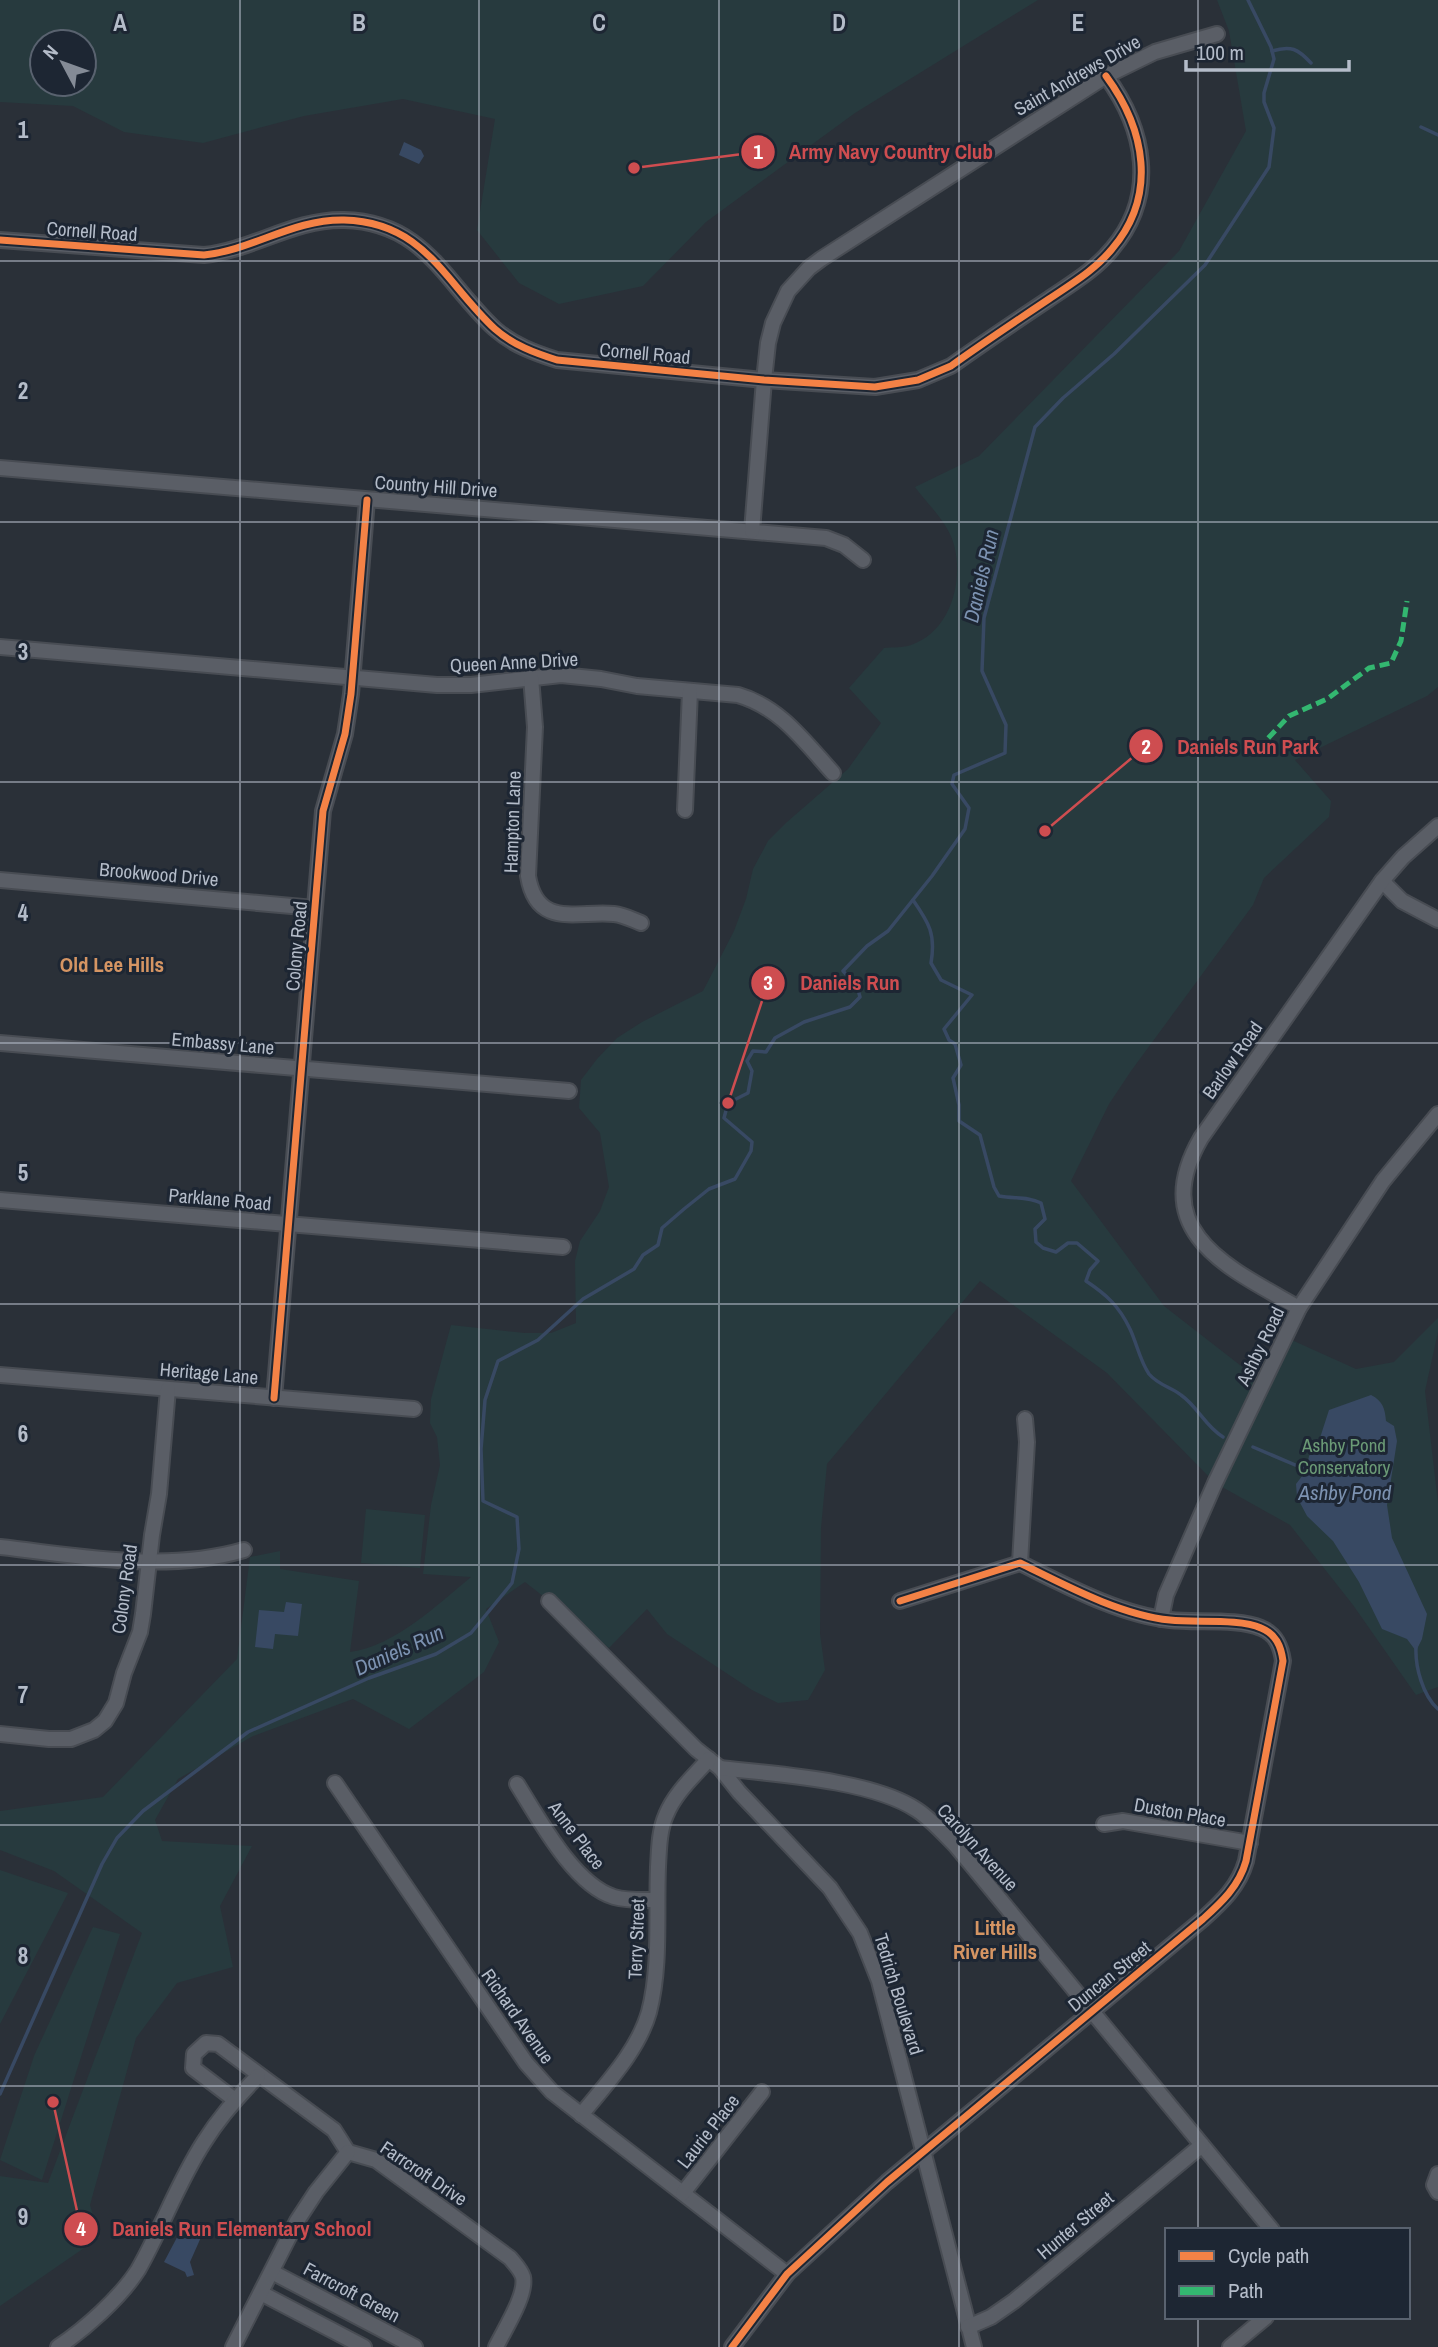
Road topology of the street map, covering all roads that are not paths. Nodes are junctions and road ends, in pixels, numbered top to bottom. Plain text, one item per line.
1 (1217, 34) dead end
2 (1107, 76) junction
3 (0, 240) edge
4 (764, 380) junction
5 (0, 468) edge
6 (367, 500) junction
7 (752, 531) junction
8 (863, 560) dead end
9 (0, 648) edge
10 (352, 677) junction
11 (531, 677) junction
12 (690, 691) junction
13 (833, 773) dead end
14 (685, 810) dead end
15 (1438, 826) edge
16 (0, 880) edge
17 (1382, 881) junction
18 (314, 908) junction
19 (1438, 920) edge
20 (641, 923) dead end
21 (0, 1043) edge
22 (301, 1069) junction
23 (569, 1091) dead end
24 (1438, 1114) edge
25 (0, 1200) edge
26 (288, 1224) junction
27 (563, 1247) dead end
28 (1299, 1308) junction
29 (0, 1375) edge
30 (168, 1389) junction
31 (274, 1398) junction
32 (414, 1409) dead end
33 (1025, 1419) dead end
34 (0, 1547) edge
35 (244, 1550) dead end
36 (149, 1562) junction
37 (1020, 1563) junction
38 (548, 1601) dead end
39 (900, 1601) dead end
40 (1161, 1619) junction
41 (0, 1734) edge
42 (714, 1763) junction
43 (335, 1783) dead end
44 (517, 1784) dead end
45 (1104, 1824) dead end
46 (1250, 1843) junction
47 (657, 1900) junction
48 (1091, 2011) junction
49 (258, 2076) junction
50 (762, 2092) dead end
51 (234, 2100) junction
52 (581, 2115) junction
53 (1202, 2144) junction
54 (922, 2151) junction
55 (348, 2152) junction
56 (1438, 2174) edge
57 (1438, 2192) edge
58 (683, 2193) junction
59 (1270, 2228) edge
60 (272, 2272) junction
61 (787, 2274) junction
62 (261, 2294) junction
63 (1264, 2319) edge
64 (968, 2327) junction
65 (58, 2347) edge
66 (233, 2347) edge
67 (363, 2347) edge
68 (415, 2347) edge
69 (496, 2347) edge
70 (732, 2347) edge
71 (974, 2347) edge
72 (1230, 2347) edge

1 - 2 street, Saint Andrews Drive
2 - 4 street, Saint Andrews Drive
2 - 4 street, Cornell Road
3 - 4 street, Cornell Road
4 - 7 street, Saint Andrews Drive
5 - 6 street, Country Hill Drive
6 - 7 street, Country Hill Drive
6 - 10 street, Colony Road
7 - 8 street, Country Hill Drive
9 - 10 street, Queen Anne Drive
10 - 11 street, Queen Anne Drive
10 - 18 street, Colony Road
11 - 12 street, Queen Anne Drive
11 - 20 street, Hampton Lane
12 - 13 street, Queen Anne Drive
12 - 14 street
15 - 17 street, Barlow Road
16 - 18 street, Brookwood Drive
17 - 19 street
17 - 28 street, Barlow Road
18 - 22 street, Colony Road
21 - 22 street, Embassy Lane
22 - 23 street, Embassy Lane
22 - 26 street, Colony Road
24 - 28 street, Ashby Road
25 - 26 street, Parklane Road
26 - 27 street, Parklane Road
26 - 31 street, Colony Road
28 - 40 street, Ashby Road
29 - 30 street, Heritage Lane
30 - 31 street, Heritage Lane
30 - 36 street, Colony Road
31 - 32 street, Heritage Lane
33 - 37 street
34 - 36 street
35 - 36 street
36 - 41 street, Colony Road
37 - 39 street
37 - 40 street
38 - 42 street, Tedrich Boulevard
40 - 46 street, Duncan Street
42 - 47 street, Terry Street
42 - 48 street, Carolyn Avenue
42 - 54 street, Tedrich Boulevard
43 - 52 street, Richard Avenue
44 - 47 street, Anne Place
45 - 46 street, Duston Place
46 - 48 street, Duncan Street
47 - 52 street, Terry Street
48 - 53 street, Carolyn Avenue
48 - 54 street, Duncan Street
49 - 51 street
49 - 51 street
49 - 55 street
50 - 58 street, Laurie Place
51 - 65 street
52 - 58 street, Richard Avenue
53 - 59 street, Carolyn Avenue
53 - 64 street, Hunter Street
54 - 61 street, Duncan Street
54 - 64 street, Tedrich Boulevard
55 - 60 street, Farrcroft Drive
55 - 69 street, Farrcroft Drive
56 - 57 street
58 - 61 street, Richard Avenue
60 - 62 street, Farrcroft Drive
60 - 68 street, Farrcroft Green
61 - 70 street, Duncan Street
62 - 66 street
62 - 67 street
63 - 72 street
64 - 71 street, Tedrich Boulevard

